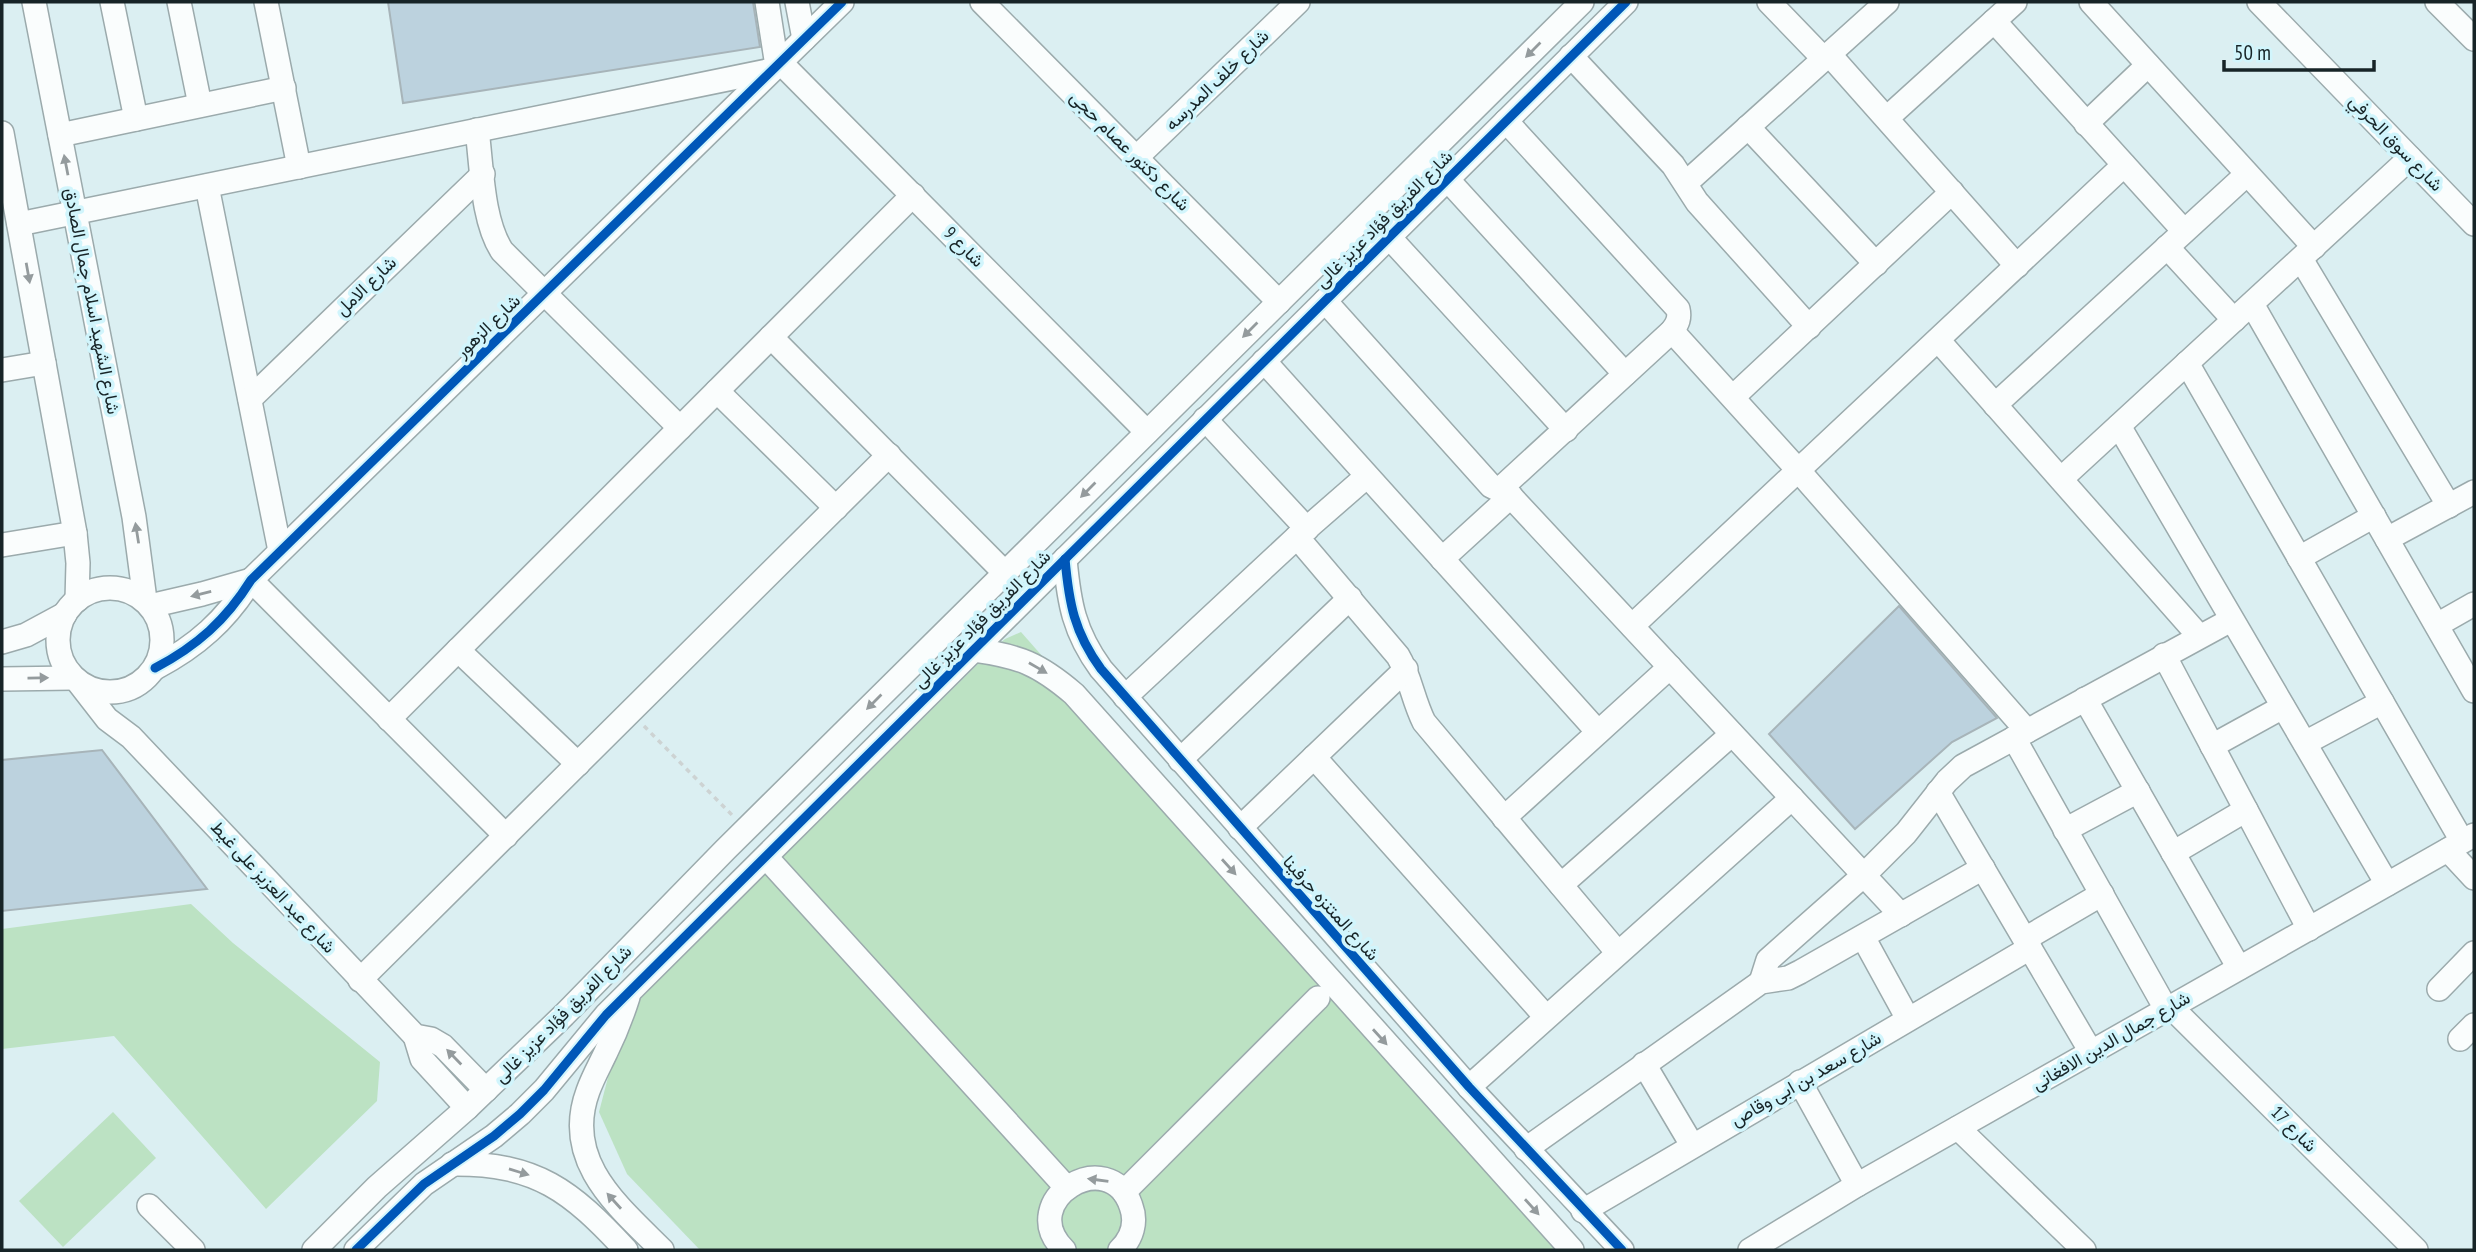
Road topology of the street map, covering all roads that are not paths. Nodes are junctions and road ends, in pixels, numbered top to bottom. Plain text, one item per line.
1 (34, 2) edge
2 (112, 2) edge
3 (179, 2) edge
4 (266, 2) edge
5 (767, 2) edge
6 (797, 2) edge
7 (842, 2) edge
8 (982, 2) edge
9 (1298, 2) edge
10 (1582, 2) edge
11 (1626, 2) edge
12 (1769, 2) edge
13 (1887, 2) edge
14 (2015, 2) edge
15 (2091, 2) edge
16 (2259, 2) edge
17 (2439, 2) edge
18 (1994, 21) junction
19 (804, 39) junction
20 (2474, 39) edge
21 (1571, 56) junction
22 (1827, 56) junction
23 (2148, 65) junction
24 (776, 66) junction
25 (284, 88) junction
26 (200, 106) junction
27 (136, 118) junction
28 (1886, 118) junction
29 (1506, 121) junction
30 (2086, 124) junction
31 (1748, 127) junction
32 (477, 130) junction
33 (2, 133) edge
34 (60, 135) junction
35 (1137, 157) junction
36 (2410, 158) junction
37 (4, 163) edge
38 (2124, 165) junction
39 (299, 167) junction
40 (1409, 173) junction
41 (483, 174) junction
42 (2247, 174) junction
43 (1686, 183) junction
44 (207, 186) junction
45 (1439, 187) junction
46 (1952, 192) junction
47 (913, 195) junction
48 (75, 212) junction
49 (19, 224) junction
50 (2474, 224) edge
51 (2184, 231) junction
52 (1389, 237) junction
53 (2167, 247) junction
54 (2307, 253) junction
55 (1876, 264) junction
56 (2017, 266) junction
57 (544, 293) junction
58 (1325, 301) junction
59 (1279, 302) junction
60 (2252, 304) junction
61 (2234, 320) junction
62 (1809, 327) junction
63 (1672, 331) junction
64 (771, 337) junction
65 (1938, 340) junction
66 (1264, 361) junction
67 (44, 363) junction
68 (2187, 363) junction
69 (2, 370) edge
70 (1625, 374) junction
71 (717, 391) junction
72 (1733, 397) junction
73 (250, 399) junction
74 (1995, 405) junction
75 (1205, 419) junction
76 (2119, 426) junction
77 (680, 428) junction
78 (1566, 430) junction
79 (1147, 432) junction
80 (890, 455) junction
81 (1798, 470) junction
82 (1367, 476) junction
83 (2061, 479) junction
84 (1507, 492) junction
85 (2474, 492) edge
86 (2449, 506) junction
87 (836, 508) junction
88 (2374, 516) junction
89 (75, 533) junction
90 (1302, 533) junction
91 (2387, 539) junction
92 (2, 545) edge
93 (280, 551) junction
94 (2299, 558) junction
95 (1065, 559) junction
96 (1442, 559) junction
97 (1005, 573) junction
98 (251, 580) junction
99 (1350, 598) junction
100 (147, 603) junction
101 (2474, 604) edge
102 (71, 607) junction
103 (2231, 620) junction
104 (2437, 625) junction
105 (1632, 626) junction
106 (2199, 636) junction
107 (2, 642) edge
108 (458, 650) junction
109 (974, 650) junction
110 (2164, 655) junction
111 (1670, 667) junction
112 (155, 668) junction
113 (1406, 669) junction
114 (2, 679) edge
115 (76, 681) junction
116 (132, 689) junction
117 (2474, 691) edge
118 (1125, 697) junction
119 (2085, 699) junction
120 (2382, 702) junction
121 (2283, 707) junction
122 (389, 719) junction
123 (1598, 732) junction
124 (1732, 734) junction
125 (2020, 734) junction
126 (131, 737) junction
127 (838, 738) junction
128 (2305, 743) junction
129 (2212, 746) junction
130 (1314, 757) junction
131 (1180, 760) junction
132 (862, 761) junction
133 (578, 764) junction
134 (2138, 791) junction
135 (1938, 792) junction
136 (1792, 798) junction
137 (2246, 810) junction
138 (1504, 818) junction
139 (1233, 820) junction
140 (2065, 830) junction
141 (1201, 835) junction
142 (506, 836) junction
143 (2461, 842) edge
144 (724, 850) junction
145 (2173, 853) junction
146 (766, 857) junction
147 (1983, 868) junction
148 (749, 873) junction
149 (1864, 875) junction
150 (2474, 878) edge
151 (2387, 884) junction
152 (1561, 885) junction
153 (2102, 894) junction
154 (1901, 915) junction
155 (2309, 929) junction
156 (1863, 937) junction
157 (2027, 943) junction
158 (1618, 953) junction
159 (2474, 953) edge
160 (2239, 968) junction
161 (360, 980) junction
162 (1761, 982) junction
163 (2439, 989) dead end
164 (629, 993) junction
165 (1318, 998) dead end
166 (2169, 1008) junction
167 (564, 1016) junction
168 (1546, 1017) junction
169 (1908, 1019) junction
170 (415, 1036) junction
171 (587, 1038) junction
172 (2091, 1052) junction
173 (1644, 1064) junction
174 (1800, 1082) junction
175 (1469, 1087) junction
176 (486, 1090) junction
177 (467, 1108) junction
178 (1958, 1128) junction
179 (1692, 1145) junction
180 (1526, 1149) junction
181 (452, 1164) junction
182 (1857, 1185) junction
183 (1066, 1187) junction
184 (1124, 1192) junction
185 (149, 1206) dead end
186 (1583, 1211) junction
187 (193, 1250) edge
188 (314, 1250) edge
189 (356, 1250) edge
190 (625, 1250) edge
191 (662, 1250) edge
192 (1062, 1250) edge
193 (1122, 1250) edge
194 (1572, 1250) edge
195 (1622, 1250) edge
196 (1750, 1250) edge
197 (2084, 1250) edge
198 (2416, 1250) edge

1 - 34 street, شارع الشهيد اسلام جمال الصادق
2 - 27 street
3 - 26 street
4 - 25 street
5 - 24 street
6 - 19 street
7 - 19 street, شارع الزهور
8 - 35 street, شارع دكتور عصام حجى
9 - 35 street, شارع خلف المدرسه
10 -> 40 street, شارع الفريق فؤاد عزيز غالى
11 - 21 street, شارع الفريق فؤاد عزيز غالى
12 - 22 street
13 - 22 street
14 - 18 street
15 - 23 street
16 - 36 street, شارع سوق الحرفي
17 - 20 street
18 - 28 street
18 - 30 street
19 - 24 street, شارع الزهور
21 - 29 street, شارع الفريق فؤاد عزيز غالى
21 - 43 street
22 - 28 street
22 - 31 street
23 - 30 street
23 - 42 street
24 - 32 street
24 - 47 street, شارع 9
24 - 57 street, شارع الزهور
25 - 26 street
25 - 39 street
26 - 27 street
27 - 34 street
28 - 46 street
29 - 45 street, شارع الفريق فؤاد عزيز غالى
29 - 63 street
30 - 38 street
31 - 43 street
31 - 55 street
32 - 39 street
32 - 41 street
33 - 37 street
48 -> 34 street, شارع الشهيد اسلام جمال الصادق
35 - 59 street, شارع دكتور عصام حجى
36 - 50 street, شارع سوق الحرفي
36 - 54 street
37 - 49 street
38 - 51 street
38 - 56 street
39 - 44 street
40 - 45 street
40 - 59 street, شارع الفريق فؤاد عزيز غالى
41 - 57 street
41 - 73 street, شارع الامل
42 - 51 street
42 - 54 street
43 - 62 street
44 - 48 street
44 - 73 street
45 - 52 street, شارع الفريق فؤاد عزيز غالى
45 - 70 street
46 - 55 street
46 - 56 street
47 - 64 street
47 - 79 street, شارع 9
48 - 49 street
100 -> 48 street, شارع الشهيد اسلام جمال الصادق
49 -> 67 street
51 - 53 street
52 - 58 street, شارع الفريق فؤاد عزيز غالى
52 - 78 street
53 - 61 street
53 - 74 street
54 - 60 street
54 - 86 street
55 - 62 street
56 - 65 street
57 - 77 street
57 - 93 street, شارع الزهور
58 - 66 street, شارع الفريق فؤاد عزيز غالى
58 - 84 street
59 -> 79 street, شارع الفريق فؤاد عزيز غالى
60 - 61 street
60 - 88 street
61 - 68 street
62 - 72 street
63 - 70 street
63 - 72 street, شارع 17
64 - 71 street
64 - 80 street
65 - 74 street
65 - 81 street
66 - 75 street, شارع الفريق فؤاد عزيز غالى
66 - 82 street
67 - 69 street
67 - 89 street
68 - 76 street
68 - 94 street
70 - 78 street
71 - 77 street
71 - 87 street
72 - 81 street, شارع 17
73 - 93 street
74 - 83 street
75 - 90 street
75 - 95 street, شارع الفريق فؤاد عزيز غالى
76 - 83 street
76 - 103 street
77 - 108 street
78 - 84 street
79 -> 97 street, شارع الفريق فؤاد عزيز غالى
80 - 87 street
80 - 97 street
81 - 105 street
81 - 125 street, شارع 17
82 - 90 street
82 - 96 street
83 - 106 street
84 - 96 street
84 - 105 street
85 - 86 street
86 - 91 street
87 - 133 street
88 - 91 street
88 - 94 street
89 - 92 street
89 - 102 street
90 - 99 street
90 - 118 street
91 - 104 street
93 - 98 street, شارع الزهور
94 - 120 street
95 - 109 street, شارع الفريق فؤاد عزيز غالى
95 - 118 street, شارع المتنزه حرفينا
96 - 123 street
97 -> 127 street, شارع الفريق فؤاد عزيز غالى
98 -> 100 street, شارع الزهور
98 - 112 street, شارع الزهور
98 - 122 street
99 - 113 street
99 - 131 street
100 - 102 street
100 - 112 street
101 - 104 street
102 - 107 street
102 - 115 street
103 - 106 street
103 - 121 street
104 - 117 street
105 - 111 street
106 - 110 street
108 - 122 street
108 - 133 street
109 - 132 street, شارع الفريق فؤاد عزيز غالى
109 -> 141 street
110 - 119 street
110 - 129 street
111 - 123 street
111 - 124 street
112 - 116 street
113 - 130 street
113 - 138 street
114 -> 115 street
115 - 116 street
115 - 126 street, شارع عبد العزيز على غيط
116 - 126 street
118 - 131 street, شارع المتنزه حرفينا
119 - 125 street
119 - 134 street
120 - 128 street
120 - 143 street
121 - 128 street
121 - 129 street
122 - 142 street
123 - 138 street
124 - 136 street
124 - 152 street
125 - 135 street
125 - 140 street, شارع 17
126 - 161 street, شارع عبد العزيز على غيط
127 - 132 street
127 - 144 street, شارع الفريق فؤاد عزيز غالى
128 - 151 street
129 - 137 street
130 - 139 street
130 - 168 street
131 - 139 street, شارع المتنزه حرفينا
132 - 146 street, شارع الفريق فؤاد عزيز غالى
133 - 142 street
134 - 140 street
134 - 145 street
135 - 147 street
135 - 149 street
136 - 149 street
136 - 158 street
137 - 145 street
137 - 155 street
138 - 152 street
139 - 141 street
139 - 175 street, شارع المتنزه حرفينا
140 - 153 street, شارع 17
141 -> 194 street
142 - 161 street
143 - 150 street
143 - 151 street, شارع جمال الدين الافغانى
144 - 148 street
144 - 167 street, شارع الفريق فؤاد عزيز غالى
145 - 160 street
146 - 148 street, شارع الفريق فؤاد عزيز غالى
146 - 183 street
147 - 154 street
147 - 157 street
148 - 164 street, شارع الفريق فؤاد عزيز غالى
149 - 154 street
149 - 162 street
151 - 155 street, شارع جمال الدين الافغانى
152 - 158 street
153 - 157 street, شارع سعد بن ابى وقاص
153 - 166 street, شارع 17
154 - 156 street
155 - 160 street, شارع جمال الدين الافغانى
156 - 162 street
156 - 169 street
157 - 169 street, شارع سعد بن ابى وقاص
157 - 172 street
158 - 168 street
159 - 163 street
160 - 166 street, شارع جمال الدين الافغانى
161 - 170 street, شارع عبد العزيز على غيط
162 - 173 street
164 - 171 street, شارع الفريق فؤاد عزيز غالى
191 -> 164 street
165 - 184 street
166 - 172 street, شارع جمال الدين الافغانى
166 - 198 street, شارع 17
167 - 171 street
167 - 176 street, شارع الفريق فؤاد عزيز غالى
168 - 175 street
169 - 174 street, شارع سعد بن ابى وقاص
176 -> 170 street, شارع عبد العزيز على غيط
170 - 177 street, شارع عبد العزيز على غيط
171 - 181 street, شارع الفريق فؤاد عزيز غالى
172 - 178 street, شارع جمال الدين الافغانى
173 - 179 street
173 - 180 street
174 - 179 street, شارع سعد بن ابى وقاص
174 - 182 street
175 - 180 street, شارع المتنزه حرفينا
176 - 177 street, شارع الفريق فؤاد عزيز غالى
177 - 188 street, شارع الفريق فؤاد عزيز غالى
178 - 182 street, شارع جمال الدين الافغانى
178 - 197 street
179 - 186 street, شارع سعد بن ابى وقاص
180 - 186 street, شارع المتنزه حرفينا
181 - 189 street, شارع الفريق فؤاد عزيز غالى
181 -> 190 street
182 - 196 street, شارع جمال الدين الافغانى
184 -> 183 street
183 - 192 street
184 - 193 street
185 - 187 street
186 - 195 street, شارع المتنزه حرفينا

